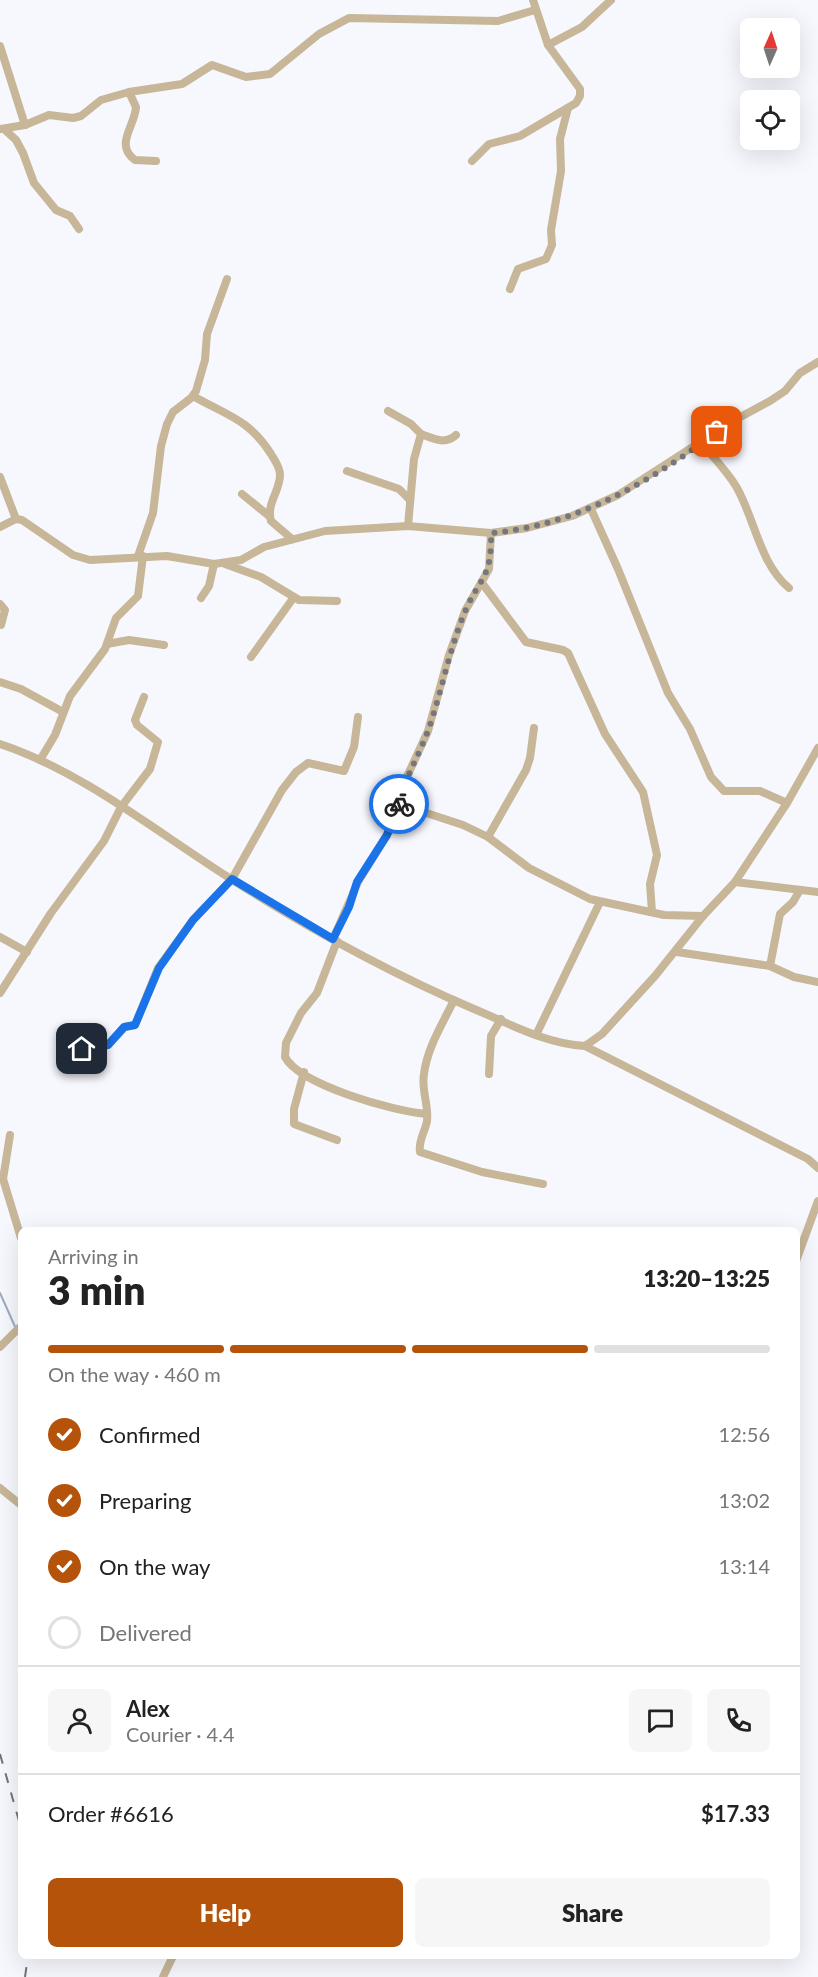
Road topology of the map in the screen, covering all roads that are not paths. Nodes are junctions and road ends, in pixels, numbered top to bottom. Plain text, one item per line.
1 (533, 0) edge
2 (611, 0) edge
3 (535, 10) junction
4 (548, 45) junction
5 (0, 46) edge
6 (129, 92) junction
7 (568, 108) junction
8 (25, 125) junction
9 (2, 129) edge
10 (156, 161) dead end
11 (472, 161) dead end
12 (79, 229) dead end
13 (227, 279) dead end
14 (510, 289) dead end
15 (818, 362) edge
16 (193, 396) junction
17 (388, 411) dead end
18 (421, 434) junction
19 (456, 435) dead end
20 (702, 444) junction
21 (347, 471) dead end
22 (0, 477) edge
23 (242, 494) dead end
24 (410, 500) junction
25 (591, 509) junction
26 (269, 516) junction
27 (16, 519) junction
28 (408, 526) junction
29 (0, 527) edge
30 (491, 533) junction
31 (292, 539) junction
32 (140, 556) junction
33 (225, 563) junction
34 (214, 564) junction
35 (482, 583) junction
36 (789, 588) dead end
37 (294, 597) junction
38 (201, 598) dead end
39 (337, 601) dead end
40 (0, 604) edge
41 (1, 625) edge
42 (107, 644) junction
43 (164, 645) dead end
44 (251, 657) dead end
45 (0, 682) edge
46 (144, 697) dead end
47 (63, 712) junction
48 (358, 717) dead end
49 (534, 728) dead end
50 (0, 744) edge
51 (818, 748) edge
52 (40, 760) junction
53 (787, 803) junction
54 (399, 804) junction
55 (121, 807) junction
56 (488, 837) junction
57 (232, 879) junction
58 (735, 882) junction
59 (800, 890) junction
60 (818, 892) edge
61 (600, 902) junction
62 (652, 912) junction
63 (703, 916) junction
64 (0, 937) edge
65 (335, 940) junction
66 (27, 952) junction
67 (677, 952) junction
68 (770, 966) junction
69 (818, 982) edge
70 (0, 993) edge
71 (454, 1000) junction
72 (501, 1020) junction
73 (536, 1035) junction
74 (585, 1046) junction
75 (82, 1049) dead end
76 (304, 1072) junction
77 (489, 1074) dead end
78 (427, 1114) junction
79 (10, 1135) dead end
80 (337, 1140) dead end
81 (818, 1168) edge
82 (543, 1184) dead end
83 (818, 1201) edge
84 (18, 1230) edge
85 (800, 1250) edge
86 (18, 1329) edge
87 (0, 1347) edge
88 (0, 1488) edge
89 (18, 1503) edge
90 (172, 1959) edge
91 (163, 1977) edge

1 - 3 street
2 - 4 street
3 - 4 street
3 - 6 street
4 - 7 street
5 - 8 street
6 - 8 street
6 - 10 street
7 - 11 street
7 - 14 street
8 - 9 street
9 - 12 street
13 - 16 street
15 - 20 street
16 - 26 street
16 - 32 street
17 - 18 street
18 - 19 street
18 - 24 street
20 - 25 street
20 - 36 street
21 - 24 street
22 - 27 street
23 - 26 street
24 - 28 street
25 - 30 street
25 - 53 street
26 - 31 street
27 - 29 street
27 - 32 street
28 - 30 street
28 - 31 street
30 - 35 street
31 - 33 street
32 - 34 street
32 - 42 street
33 - 34 street
33 - 37 street
34 - 38 street
35 - 54 street
35 - 62 street
37 - 39 street
37 - 44 street
40 - 41 street
42 - 43 street
42 - 47 street
45 - 47 street
46 - 55 street
47 - 52 street
48 - 57 street
49 - 56 street
50 - 52 street
51 - 53 street
52 - 55 street
53 - 58 street
54 - 56 street
54 - 65 street
55 - 57 street
55 - 66 street
56 - 61 street
57 - 65 street
57 - 75 street
58 - 59 street
58 - 63 street
59 - 60 street
59 - 68 street
61 - 62 street
61 - 73 street
62 - 63 street
63 - 67 street
64 - 66 street
65 - 71 street
65 - 76 street
66 - 70 street
67 - 68 street
67 - 74 street
68 - 69 street
71 - 72 street
71 - 78 street
72 - 73 street
72 - 77 street
73 - 74 street
74 - 81 street
76 - 78 street
76 - 80 street
78 - 82 street
79 - 84 street
83 - 85 street
86 - 87 street
88 - 89 street
90 - 91 street

